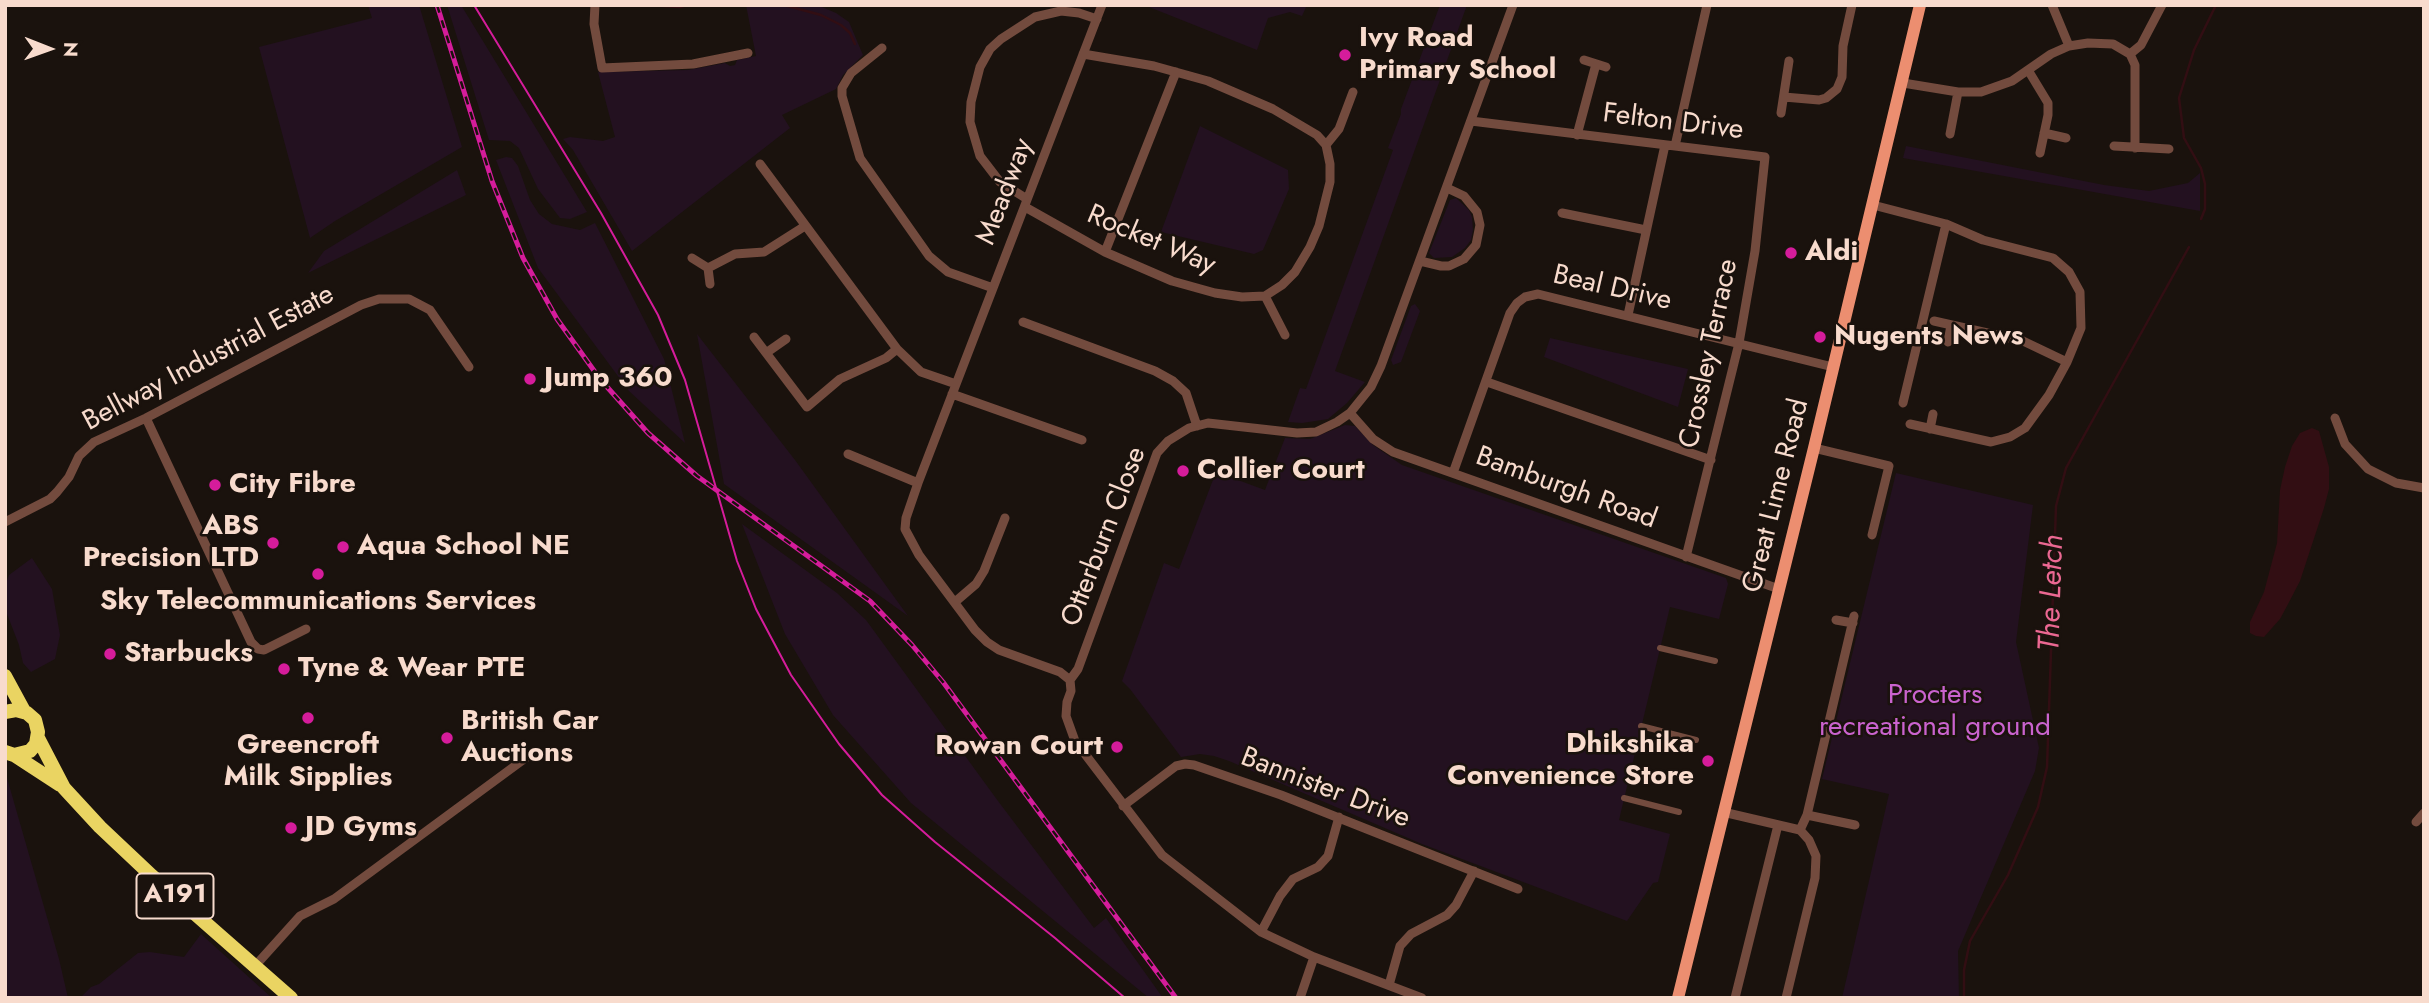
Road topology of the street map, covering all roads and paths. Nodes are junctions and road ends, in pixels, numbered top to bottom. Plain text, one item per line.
1 (594, 5) edge
2 (1102, 5) edge
3 (1513, 5) edge
4 (1707, 5) edge
5 (1852, 5) edge
6 (1920, 5) edge
7 (2052, 5) edge
8 (2162, 5) edge
9 (1097, 19) junction
10 (2068, 46) junction
11 (882, 48) dead end
12 (748, 53) dead end
13 (1083, 54) junction
14 (2130, 54) junction
15 (1584, 60) dead end
16 (1789, 61) dead end
17 (1595, 64) junction
18 (1606, 66) dead end
19 (2028, 70) junction
20 (1176, 72) junction
21 (1903, 83) junction
22 (1353, 92) dead end
23 (1958, 92) junction
24 (1784, 97) junction
25 (1781, 113) dead end
26 (1471, 121) junction
27 (2044, 133) junction
28 (1950, 134) dead end
29 (1577, 135) junction
30 (2066, 138) dead end
31 (1326, 145) junction
32 (1670, 146) junction
33 (2114, 146) dead end
34 (2135, 148) junction
35 (2169, 149) dead end
36 (2040, 153) dead end
37 (1765, 157) joint
38 (760, 164) dead end
39 (1447, 188) junction
40 (1026, 203) junction
41 (1873, 205) junction
42 (1562, 213) dead end
43 (1946, 224) junction
44 (805, 226) junction
45 (1646, 230) junction
46 (1105, 252) junction
47 (692, 258) dead end
48 (1420, 261) junction
49 (708, 268) junction
50 (710, 284) dead end
51 (993, 288) junction
52 (1265, 296) junction
53 (1628, 315) junction
54 (1934, 321) dead end
55 (1023, 322) dead end
56 (1951, 325) junction
57 (1285, 335) dead end
58 (754, 337) dead end
59 (786, 339) dead end
60 (1948, 342) dead end
61 (1739, 343) junction
62 (897, 349) junction
63 (766, 353) junction
64 (2067, 362) junction
65 (469, 367) dead end
66 (1833, 367) junction
67 (1486, 382) junction
68 (956, 384) junction
69 (952, 394) junction
70 (1903, 403) dead end
71 (1350, 413) junction
72 (1933, 414) dead end
73 (146, 418) junction
74 (2335, 418) dead end
75 (1910, 424) dead end
76 (1197, 425) junction
77 (1930, 429) junction
78 (1082, 440) dead end
79 (1814, 448) junction
80 (848, 454) dead end
81 (1711, 460) junction
82 (1453, 473) junction
83 (918, 483) junction
84 (2424, 488) edge
85 (1005, 518) dead end
86 (5, 522) edge
87 (1872, 535) dead end
88 (1686, 557) junction
89 (1779, 590) junction
90 (955, 602) junction
91 (1836, 620) dead end
92 (306, 629) dead end
93 (1660, 648) dead end
94 (1715, 661) dead end
95 (5, 676) edge
96 (1070, 680) junction
97 (24, 711) junction
98 (5, 712) edge
99 (1641, 726) dead end
100 (38, 738) junction
101 (1696, 740) dead end
102 (9, 754) edge
103 (527, 757) dead end
104 (64, 788) junction
105 (1624, 798) dead end
106 (1123, 806) junction
107 (1679, 812) dead end
108 (1723, 812) junction
109 (2424, 813) edge
110 (1807, 815) junction
111 (1339, 817) junction
112 (2416, 822) dead end
113 (1777, 825) junction
114 (1855, 825) dead end
115 (1800, 830) junction
116 (1816, 868) junction
117 (1829, 868) dead end
118 (1474, 871) junction
119 (1518, 889) dead end
120 (1261, 932) junction
121 (1314, 957) junction
122 (255, 966) junction
123 (1389, 985) junction
124 (291, 998) edge
125 (1300, 998) edge
126 (1422, 998) edge
127 (1678, 998) edge
128 (1735, 998) edge
129 (1786, 998) edge

1 - 12 street
2 - 9 street, Meadway
3 - 26 street
4 - 32 street
5 - 24 street
6 - 21 main road, Great Lime Road
7 - 10 street
8 - 14 street
9 - 13 street, Meadway
9 - 40 street, Rocket Way
10 - 14 street
10 - 19 street
11 - 51 street
13 - 20 street
13 - 40 street, Meadway
14 - 34 street
15 - 17 street, Felton Drive
16 - 24 street
17 - 18 street, Felton Drive
17 - 29 street, Felton Drive
19 - 23 street
19 - 27 street
20 - 31 street
20 - 46 street
21 - 23 street
21 - 41 main road, Great Lime Road
22 - 31 street
23 - 28 street
24 - 25 street
26 - 29 street, Felton Drive
26 - 39 street
27 - 30 street
27 - 36 street
29 - 32 street, Felton Drive
31 - 52 street
32 - 37 street, Felton Drive
32 - 45 street
33 - 34 street
34 - 35 street
37 - 61 street, Crossley Terrace
38 - 44 street
39 - 48 street
39 - 48 street
40 - 46 street, Rocket Way
40 - 51 street, Meadway
41 - 43 street
41 - 66 main road, Great Lime Road
42 - 45 street
43 - 64 street
43 - 70 street
44 - 49 street
44 - 62 street
45 - 53 street
46 - 52 street, Rocket Way
47 - 49 street
48 - 71 street
49 - 50 street
51 - 68 street, Meadway
52 - 57 street
53 - 61 street, Beal Drive
53 - 67 street, Beal Drive
54 - 56 street
55 - 76 street
56 - 60 street
56 - 64 street
58 - 63 street
59 - 63 street
61 - 66 street, Beal Drive
61 - 81 street, Crossley Terrace
62 - 63 street
62 - 68 street
64 - 77 street
65 - 73 street, Bellway Industrial Estate
66 - 79 main road, Great Lime Road
67 - 81 street
67 - 82 street, Beal Drive
68 - 69 street, Meadway
69 - 78 street
69 - 83 street, Meadway
71 - 76 street
71 - 82 street, Bamburgh Road
72 - 77 street
73 - 86 street, Bellway Industrial Estate
73 - 92 street
74 - 84 street
75 - 77 street
76 - 96 street, Otterburn Close
79 - 87 street
79 - 89 main road, Great Lime Road
80 - 83 street
81 - 88 street, Crossley Terrace
82 - 88 street, Bamburgh Road
83 - 90 street, Meadway
85 - 90 street
88 - 89 street, Bamburgh Road
89 - 108 main road, Great Lime Road
90 - 96 street, Meadway
91 - 110 street
93 - 94 street
95 - 97 main road, A191
96 - 106 street, Otterburn Close
97 - 98 main road
97 - 100 main road, A191
99 - 101 street
100 - 102 main road, A191
100 - 104 main road, A191
102 - 104 main road, A191
103 - 122 street
104 - 122 main road, A191
105 - 107 street
106 - 111 street, Bannister Drive
106 - 120 street, Otterburn Close
108 - 113 street
108 - 127 main road, Great Lime Road
109 - 112 street
110 - 114 street
110 - 115 street
111 - 118 street, Bannister Drive
111 - 120 street
113 - 115 street
113 - 128 street
115 - 116 street
116 - 117 street
116 - 129 street
118 - 119 street, Bannister Drive
118 - 123 street
120 - 121 street, Otterburn Close
121 - 123 street, Otterburn Close
121 - 125 street
122 - 124 main road, A191
123 - 126 street, Otterburn Close

